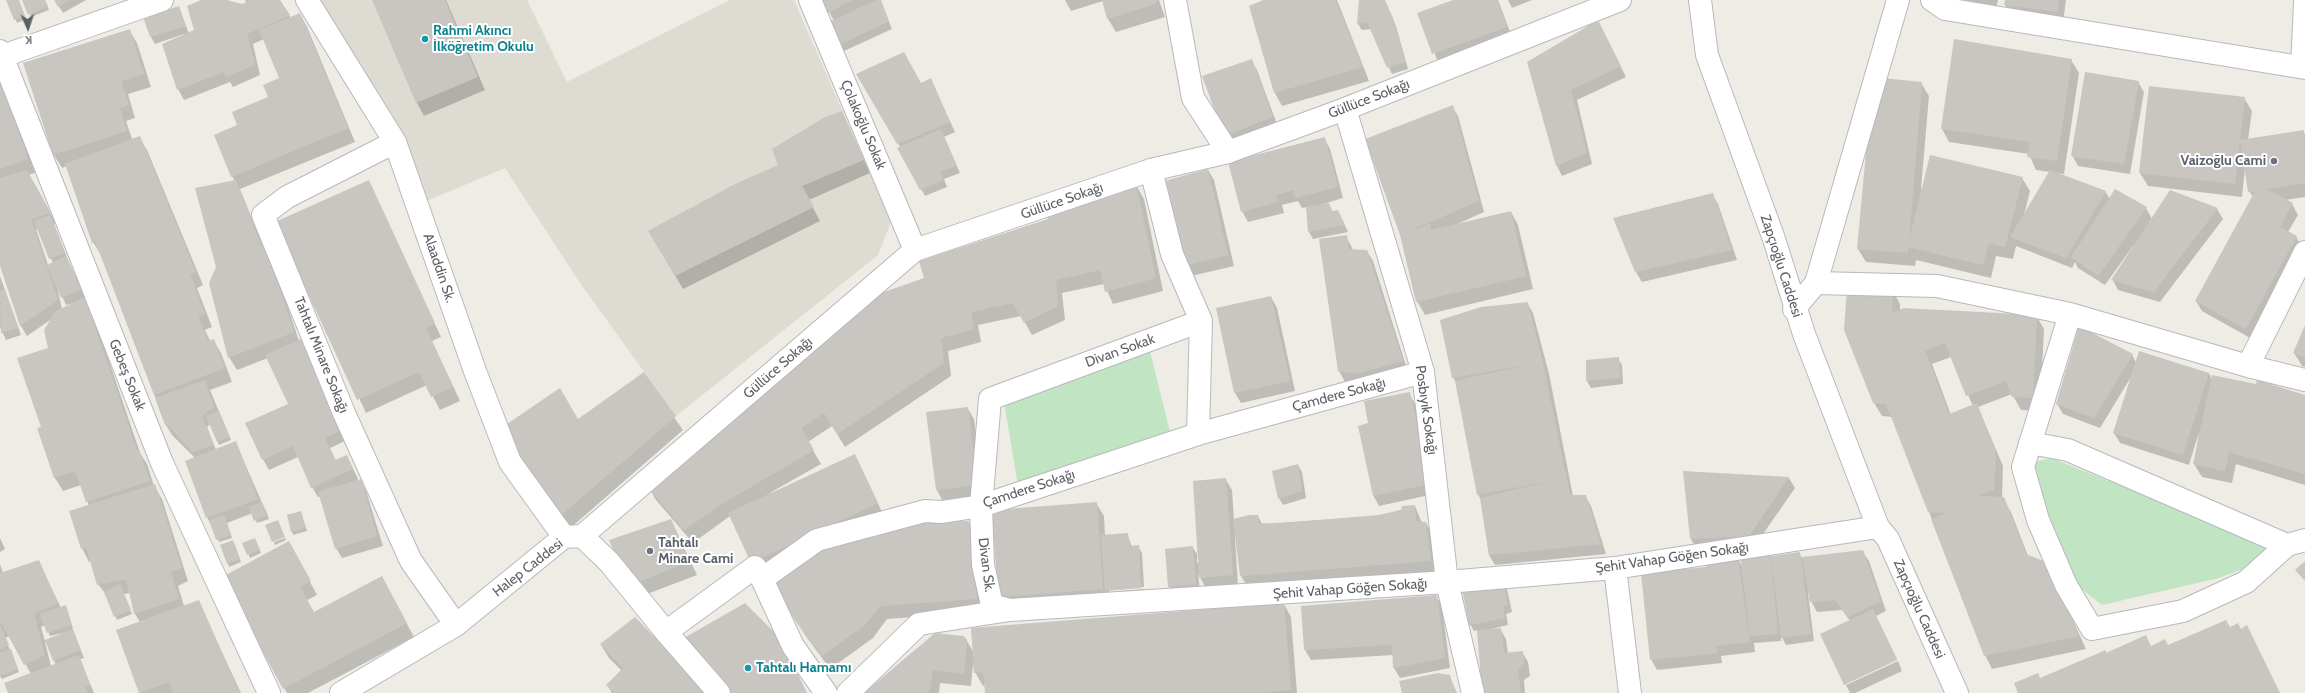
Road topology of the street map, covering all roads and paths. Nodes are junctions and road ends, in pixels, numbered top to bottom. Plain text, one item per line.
1 (162, 0) edge
2 (307, 0) edge
3 (810, 0) edge
4 (1175, 0) edge
5 (1620, 0) edge
6 (1700, 0) edge
7 (1898, 0) edge
8 (1932, 0) edge
9 (2305, 2) edge
10 (1, 55) edge
11 (2304, 68) edge
12 (1345, 109) junction
13 (395, 142) junction
14 (1228, 152) junction
15 (1151, 170) junction
16 (916, 250) junction
17 (2305, 252) edge
18 (1816, 283) junction
19 (1794, 309) junction
20 (2070, 314) junction
21 (1200, 321) junction
22 (2248, 366) junction
23 (1423, 372) junction
24 (2305, 380) edge
25 (1198, 434) junction
26 (2030, 443) junction
27 (981, 506) junction
28 (1878, 527) junction
29 (573, 537) junction
30 (2296, 542) edge
31 (1615, 568) junction
32 (762, 579) junction
33 (1447, 582) junction
34 (1010, 610) junction
35 (456, 625) junction
36 (666, 632) junction
37 (269, 693) edge
38 (341, 693) edge
39 (719, 693) edge
40 (826, 693) edge
41 (848, 693) edge
42 (1473, 693) edge
43 (1630, 693) edge
44 (1941, 693) edge
45 (1957, 693) edge

1 - 10 street
2 - 13 street, Alaaddin Sk.
3 - 16 street, Çolakoğlu Sokak
4 - 14 street
5 - 12 street, Güllüce Sokağı
6 - 19 street, Zapçıoğlu Caddesi
7 - 18 street
8 - 11 street
9 - 11 street
10 - 37 street, Gebeş Sokak
12 - 14 street, Güllüce Sokağı
12 - 23 street, Posbıyık Sokağı
13 - 29 street, Alaaddin Sk.
13 - 35 street, Tahtalı Minare Sokağı
14 - 15 street, Güllüce Sokağı
15 - 16 street, Güllüce Sokağı
15 - 21 street
16 - 29 street, Güllüce Sokağı
17 - 22 street
18 - 19 street
18 - 20 street
19 - 28 street, Zapçıoğlu Caddesi
20 - 22 street
20 - 26 street
21 - 25 street
21 - 27 street, Divan Sokak
22 - 24 street
23 - 25 street, Çamdere Sokağı
23 - 33 street, Posbıyık Sokağı
25 - 27 street, Çamdere Sokağı
26 - 30 street
26 - 30 street
27 - 32 street, Çamdere Sokağı
27 - 34 street, Divan Sk.
28 - 31 street, Şehit Vahap Göğen Sokağı
28 - 44 street, Zapçıoğlu Caddesi
28 - 45 street, Zapçıoğlu Caddesi
29 - 35 street, Halep Caddesi
29 - 36 street, Halep Caddesi
31 - 33 street, Şehit Vahap Göğen Sokağı
31 - 43 street
32 - 36 street
32 - 40 street
33 - 34 street, Şehit Vahap Göğen Sokağı
33 - 42 street, Posbıyık Sokağı
34 - 41 street, Şehit Vahap Göğen Sokağı
35 - 38 street, Halep Caddesi
36 - 39 street, Halep Caddesi

